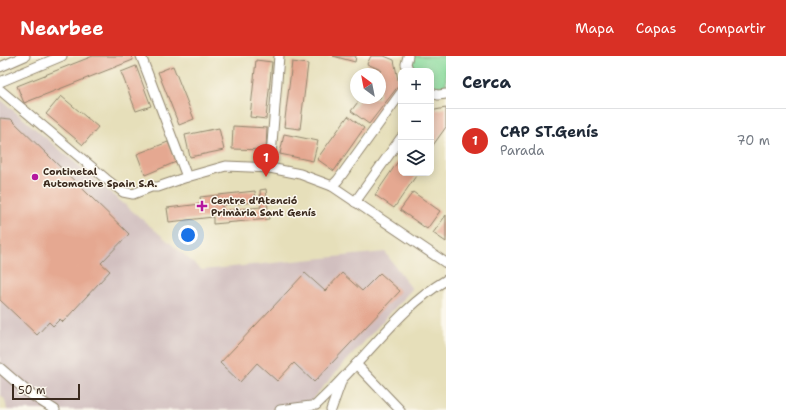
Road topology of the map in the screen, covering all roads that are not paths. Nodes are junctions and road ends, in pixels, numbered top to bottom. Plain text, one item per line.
1 (25, 56) edge
2 (62, 56) edge
3 (141, 56) edge
4 (279, 56) edge
5 (408, 56) edge
6 (0, 67) edge
7 (408, 68) edge
8 (0, 82) edge
9 (0, 90) edge
10 (398, 97) edge
11 (400, 140) edge
12 (183, 166) junction
13 (270, 168) junction
14 (187, 177) junction
15 (332, 186) junction
16 (151, 187) junction
17 (355, 202) junction
18 (446, 263) edge
19 (446, 280) edge
20 (356, 364) junction
21 (0, 368) edge
22 (342, 379) junction
23 (311, 407) edge
24 (55, 410) edge
25 (280, 410) edge
26 (326, 410) edge
27 (331, 410) edge
28 (400, 410) edge

1 - 6 street
2 - 8 street
3 - 12 street
4 - 13 street
5 - 7 street
9 - 16 street
10 - 15 street
11 - 17 street
12 - 14 street
12 - 16 street
13 - 14 street
13 - 15 street
14 - 16 street
15 - 17 street
17 - 18 street
19 - 20 street
20 - 22 street
20 - 28 street
21 - 24 street
22 - 23 street
22 - 27 street
23 - 25 street
23 - 26 street

